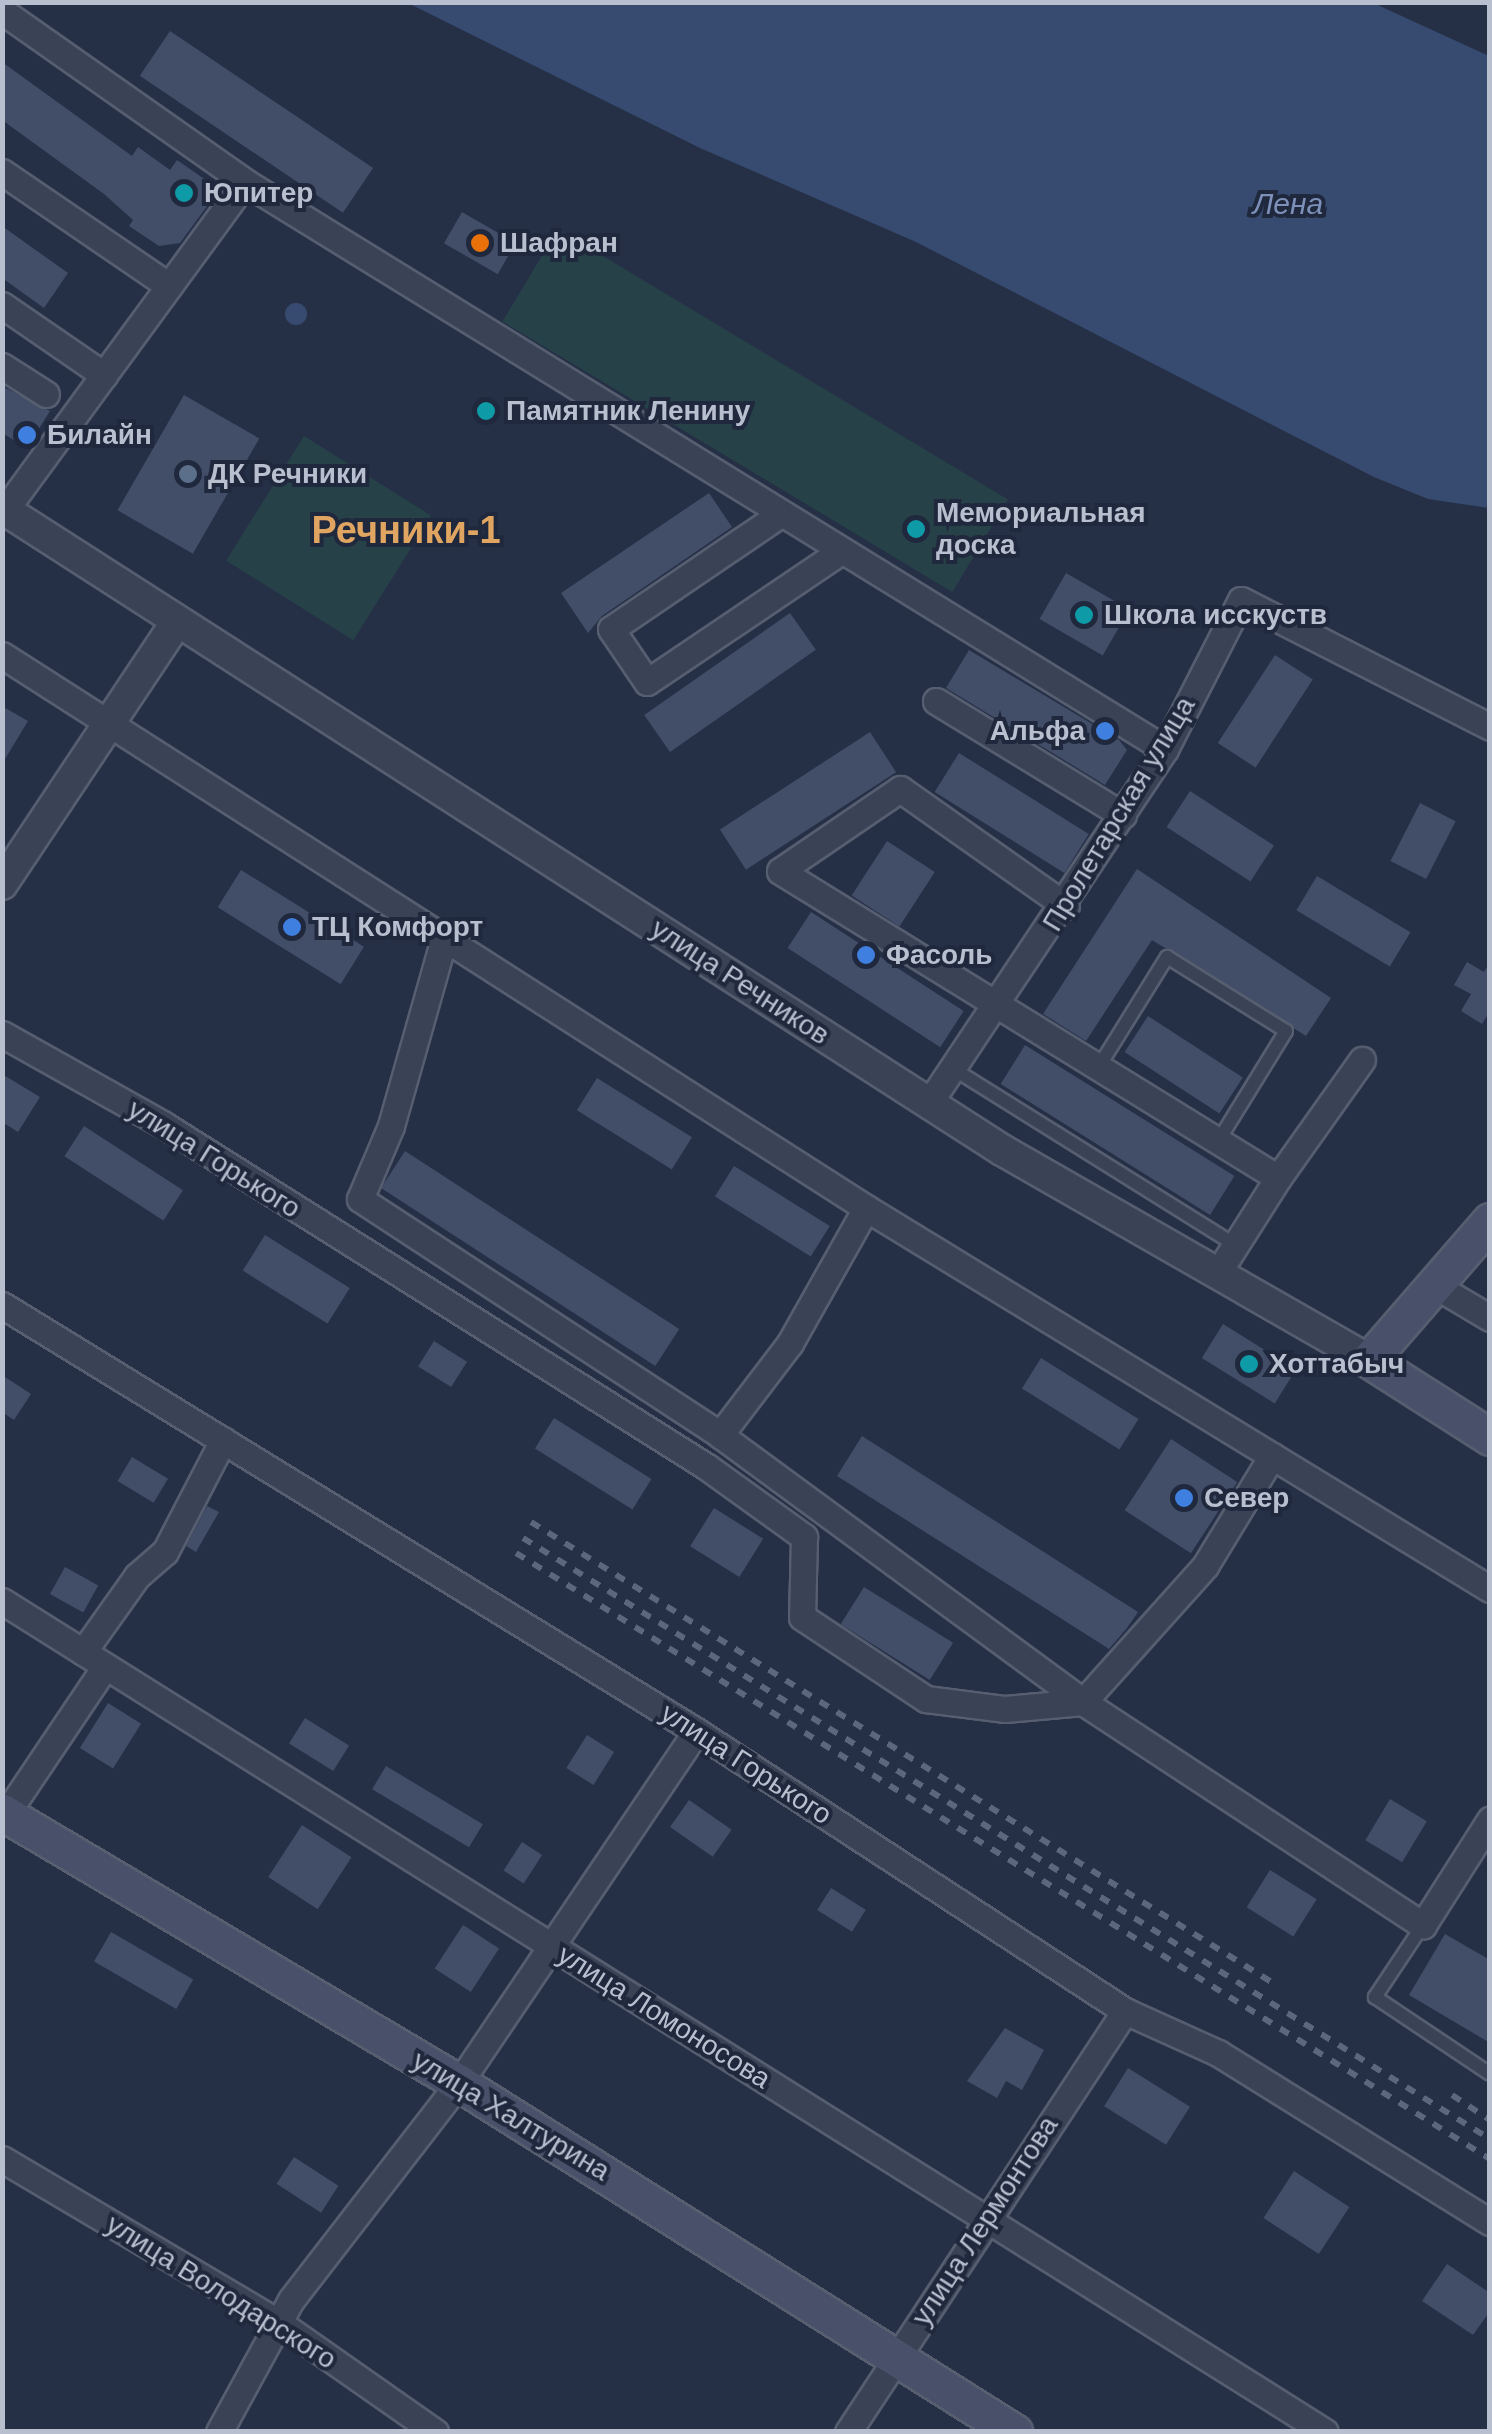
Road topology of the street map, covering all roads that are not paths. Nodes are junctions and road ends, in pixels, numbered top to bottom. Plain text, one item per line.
1 (2, 11) edge
2 (2, 172) edge
3 (245, 182) junction
4 (170, 286) junction
5 (2, 305) edge
6 (2, 366) edge
7 (104, 375) junction
8 (46, 394) dead end
9 (4, 509) edge
10 (778, 515) junction
11 (840, 552) junction
12 (177, 622) junction
13 (2, 655) edge
14 (936, 701) dead end
15 (112, 724) junction
16 (1490, 727) edge
17 (1165, 749) junction
18 (1124, 815) junction
19 (2, 884) edge
20 (1066, 906) junction
21 (445, 935) junction
22 (994, 1009) junction
23 (2, 1034) edge
24 (1362, 1060) dead end
25 (952, 1068) junction
26 (1098, 1068) junction
27 (929, 1103) junction
28 (1217, 1144) junction
29 (1278, 1178) junction
30 (866, 1208) junction
31 (1490, 1221) edge
32 (1236, 1245) junction
33 (1217, 1274) junction
34 (1431, 1282) junction
35 (2, 1305) edge
36 (1490, 1318) edge
37 (1369, 1360) junction
38 (720, 1436) junction
39 (1490, 1437) edge
40 (223, 1440) junction
41 (1272, 1456) junction
42 (1490, 1590) edge
43 (2, 1601) edge
44 (94, 1660) junction
45 (1082, 1702) junction
46 (696, 1730) junction
47 (4, 1815) edge
48 (1490, 1820) edge
49 (1423, 1924) junction
50 (552, 1946) junction
51 (1124, 2011) junction
52 (1490, 2074) edge
53 (459, 2084) junction
54 (2, 2159) edge
55 (985, 2219) junction
56 (1490, 2222) edge
57 (278, 2322) junction
58 (897, 2356) junction
59 (220, 2432) edge
60 (435, 2432) edge
61 (848, 2432) edge
62 (1014, 2432) edge
63 (1326, 2432) edge

1 - 3 street
2 - 4 street
3 - 4 street
3 - 10 street
4 - 7 street
5 - 7 street
6 - 8 street
7 - 9 street
9 - 12 street, улица Речников
10 - 11 street
10 - 11 street
11 - 17 street
12 - 15 street
12 - 27 street, улица Речников
13 - 15 street
14 - 18 street
15 - 19 street
15 - 21 street
16 - 17 street, Пролетарская улица
17 - 18 street, Пролетарская улица
18 - 20 street, Пролетарская улица
20 - 22 street, Пролетарская улица
20 - 22 street
21 - 30 street
21 - 38 street
22 - 25 street, Пролетарская улица
22 - 26 street
23 - 45 street, улица Горького
24 - 29 street
25 - 27 street, Пролетарская улица
25 - 32 lane
26 - 28 street
26 - 28 lane
27 - 33 street, улица Речников
28 - 29 street
29 - 32 street
30 - 38 street
30 - 41 street
31 - 34 main road
32 - 33 street
33 - 37 street, улица Речников
34 - 36 street
34 - 37 main road
35 - 40 street, улица Горького
37 - 39 main road, улица Речников
38 - 45 street
40 - 44 street
40 - 46 street, улица Горького
41 - 42 street
41 - 45 street
43 - 44 street, улица Ломоносова
44 - 47 street
44 - 50 street, улица Ломоносова
45 - 49 street
46 - 50 street
46 - 51 street, улица Горького
47 - 53 main road, улица Халтурина
48 - 49 street
49 - 52 lane
50 - 53 street
50 - 55 street, улица Ломоносова
51 - 55 street, улица Лермонтова
51 - 56 street, улица Горького
53 - 57 street
53 - 58 main road, улица Халтурина
54 - 57 street, улица Володарского
55 - 58 street, улица Лермонтова
55 - 63 street, улица Ломоносова
57 - 59 street
57 - 60 street, улица Володарского
58 - 61 street, улица Лермонтова
58 - 62 main road, улица Халтурина

